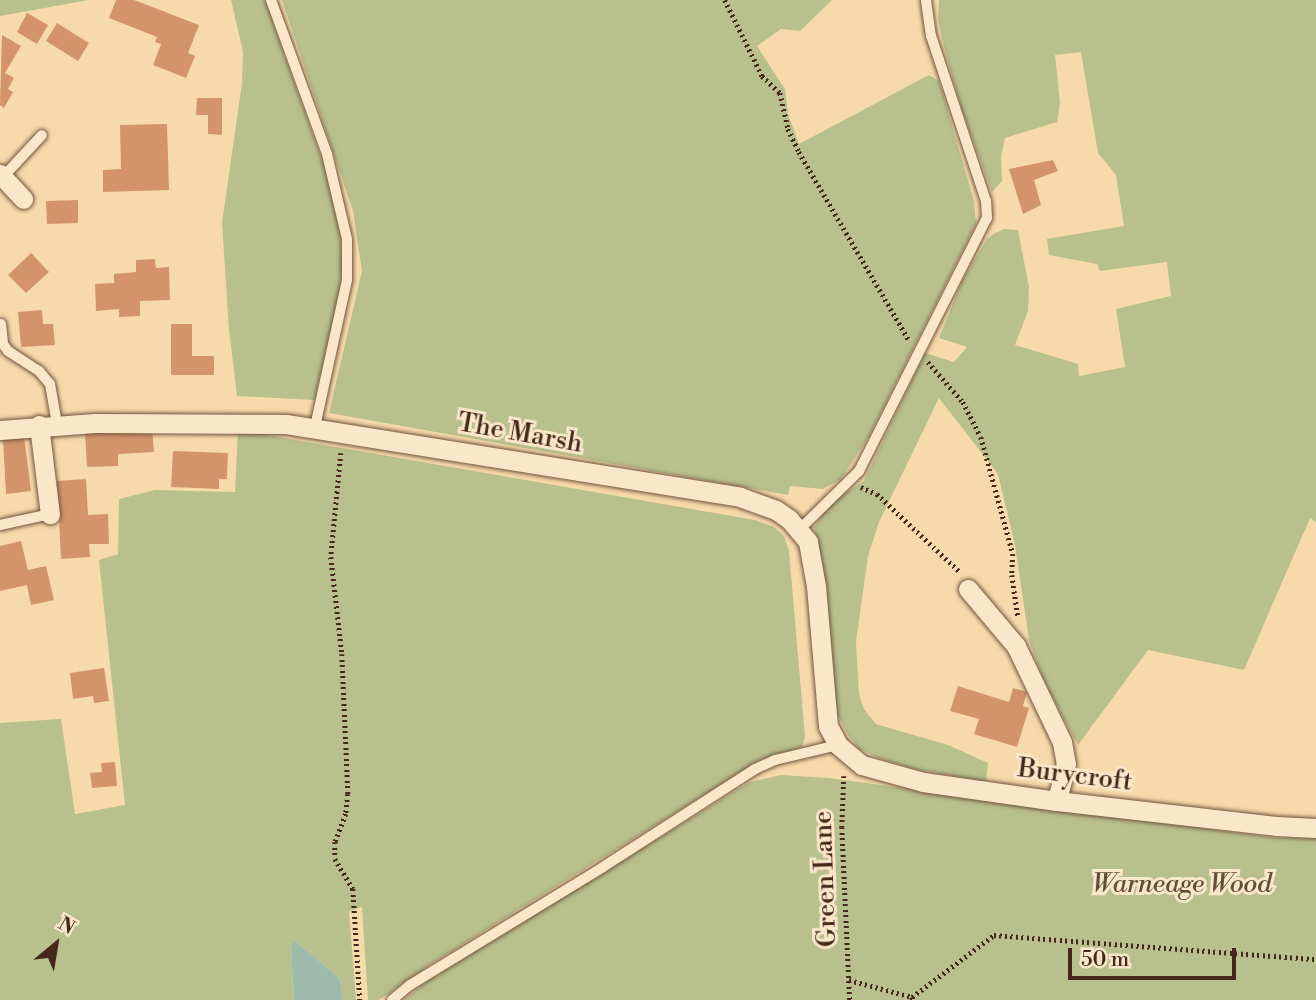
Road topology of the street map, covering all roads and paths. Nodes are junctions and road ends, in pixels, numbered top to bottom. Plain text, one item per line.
1 (271, 0) edge
2 (725, 0) edge
3 (926, 0) edge
4 (42, 135) dead end
5 (2, 175) edge
6 (23, 199) dead end
7 (1, 324) edge
8 (919, 353) junction
9 (48, 425) junction
10 (316, 427) junction
11 (0, 430) edge
12 (343, 431) junction
13 (850, 481) junction
14 (50, 514) joint
15 (0, 524) edge
16 (800, 529) junction
17 (968, 589) joint
18 (1011, 638) junction
19 (845, 752) junction
20 (1057, 801) junction
21 (1316, 828) edge
22 (1316, 959) edge
23 (849, 980) junction
24 (913, 998) edge
25 (359, 1000) edge
26 (392, 1000) edge
27 (850, 1000) edge

1 - 10 lane
2 - 8 path
3 - 8 lane
4 - 5 lane
5 - 6 street
7 - 9 lane
8 - 13 lane
8 - 18 path
9 - 10 street, The Marsh
9 - 11 street, The Marsh
9 - 14 street
10 - 12 street, The Marsh
12 - 16 street, The Marsh
12 - 25 path
13 - 16 lane
13 - 17 path
14 - 15 lane
16 - 19 street
17 - 18 street
18 - 20 street
19 - 20 street, Burycroft
19 - 23 path, Green Lane
19 - 26 lane
20 - 21 street, Burycroft
22 - 24 path
23 - 24 path
23 - 27 path, Green Lane

